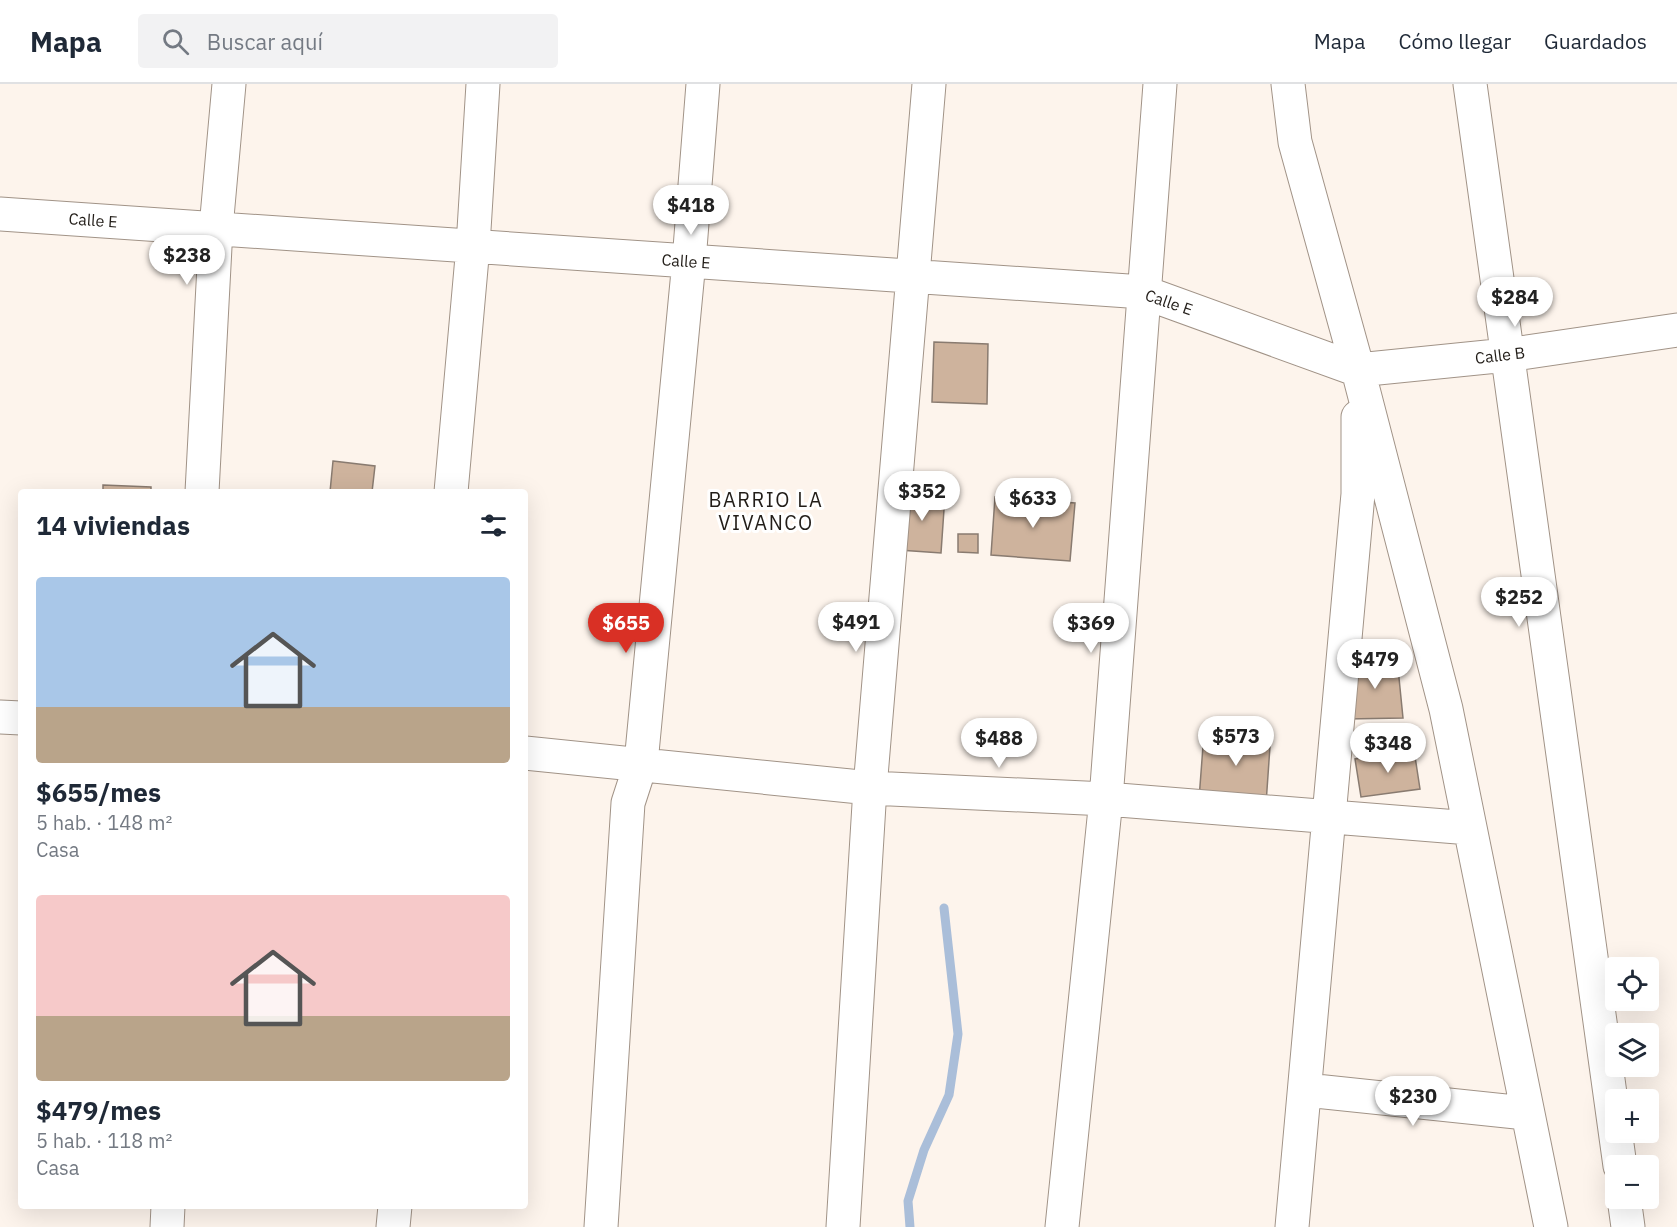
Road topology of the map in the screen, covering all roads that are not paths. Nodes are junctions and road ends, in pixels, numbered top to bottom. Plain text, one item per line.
1 (229, 84) edge
2 (483, 84) edge
3 (703, 84) edge
4 (929, 84) edge
5 (1160, 84) edge
6 (1288, 84) edge
7 (1470, 84) edge
8 (0, 214) edge
9 (216, 228) junction
10 (473, 246) junction
11 (689, 261) junction
12 (914, 276) junction
13 (1143, 292) junction
14 (1677, 330) edge
15 (1507, 355) junction
16 (1358, 370) junction
17 (202, 489) edge
18 (451, 489) edge
19 (0, 717) edge
20 (18, 718) edge
21 (528, 753) edge
22 (640, 763) junction
23 (870, 788) junction
24 (1106, 799) junction
25 (1328, 815) junction
26 (1470, 828) junction
27 (1306, 1090) junction
28 (1526, 1113) junction
29 (1618, 1155) edge
30 (168, 1209) edge
31 (396, 1209) edge
32 (1626, 1209) edge
33 (167, 1227) edge
34 (393, 1227) edge
35 (601, 1227) edge
36 (843, 1227) edge
37 (1062, 1227) edge
38 (1292, 1227) edge
39 (1551, 1227) edge
40 (1628, 1227) edge

1 - 9 street
2 - 10 street
3 - 11 street
4 - 12 street
5 - 13 street
6 - 16 street
7 - 15 street
8 - 9 street, Calle E
9 - 10 street, Calle E
9 - 17 street
10 - 11 street, Calle E
10 - 18 street
11 - 12 street, Calle E
11 - 22 street
12 - 13 street, Calle E
12 - 23 street
13 - 16 street, Calle E
13 - 24 street
14 - 15 street, Calle B
15 - 16 street, Calle B
15 - 29 street
16 - 25 street
16 - 26 street
19 - 20 street
21 - 22 street
22 - 23 street
22 - 35 street
23 - 24 street
23 - 36 street
24 - 25 street
24 - 37 street
25 - 26 street
25 - 27 street
26 - 28 street
27 - 28 street
27 - 38 street
28 - 39 street
30 - 33 street
31 - 34 street
32 - 40 street

